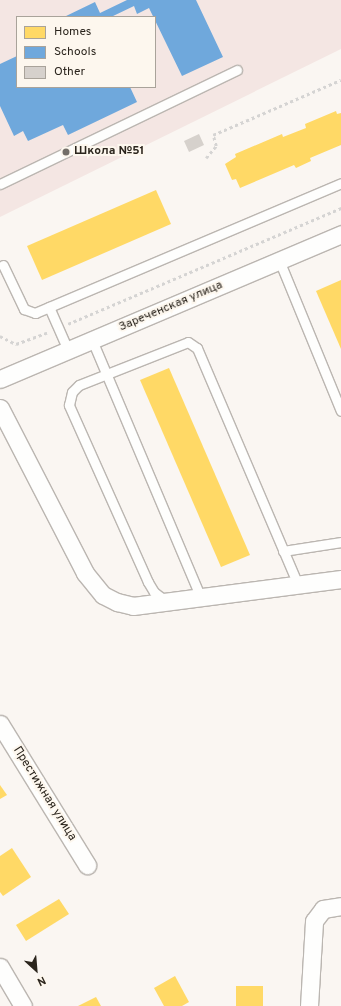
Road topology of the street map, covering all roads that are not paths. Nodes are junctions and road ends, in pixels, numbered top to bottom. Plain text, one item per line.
1 (237, 70) dead end
2 (341, 183) edge
3 (0, 184) edge
4 (341, 234) edge
5 (279, 260) junction
6 (3, 265) dead end
7 (49, 307) junction
8 (92, 340) junction
9 (68, 350) junction
10 (106, 374) junction
11 (0, 380) edge
12 (0, 408) edge
13 (341, 411) edge
14 (341, 542) edge
15 (283, 551) junction
16 (341, 578) edge
17 (298, 585) junction
18 (201, 598) junction
19 (167, 602) junction
20 (0, 724) edge
21 (87, 865) dead end
22 (341, 906) edge
23 (0, 967) edge
24 (23, 1006) edge
25 (309, 1006) edge

1 - 3 lane
2 - 7 lane
4 - 5 street, Зареченская улица
5 - 8 street, Зареченская улица
5 - 13 lane
6 - 7 lane
7 - 9 lane
8 - 9 street, Зареченская улица
8 - 10 lane
9 - 11 street, Зареченская улица
10 - 15 lane
10 - 18 lane
10 - 19 lane
12 - 19 street
14 - 15 lane
15 - 17 lane
16 - 17 street
17 - 18 street
18 - 19 street
20 - 21 street, Престижная улица
22 - 25 street
23 - 24 street

